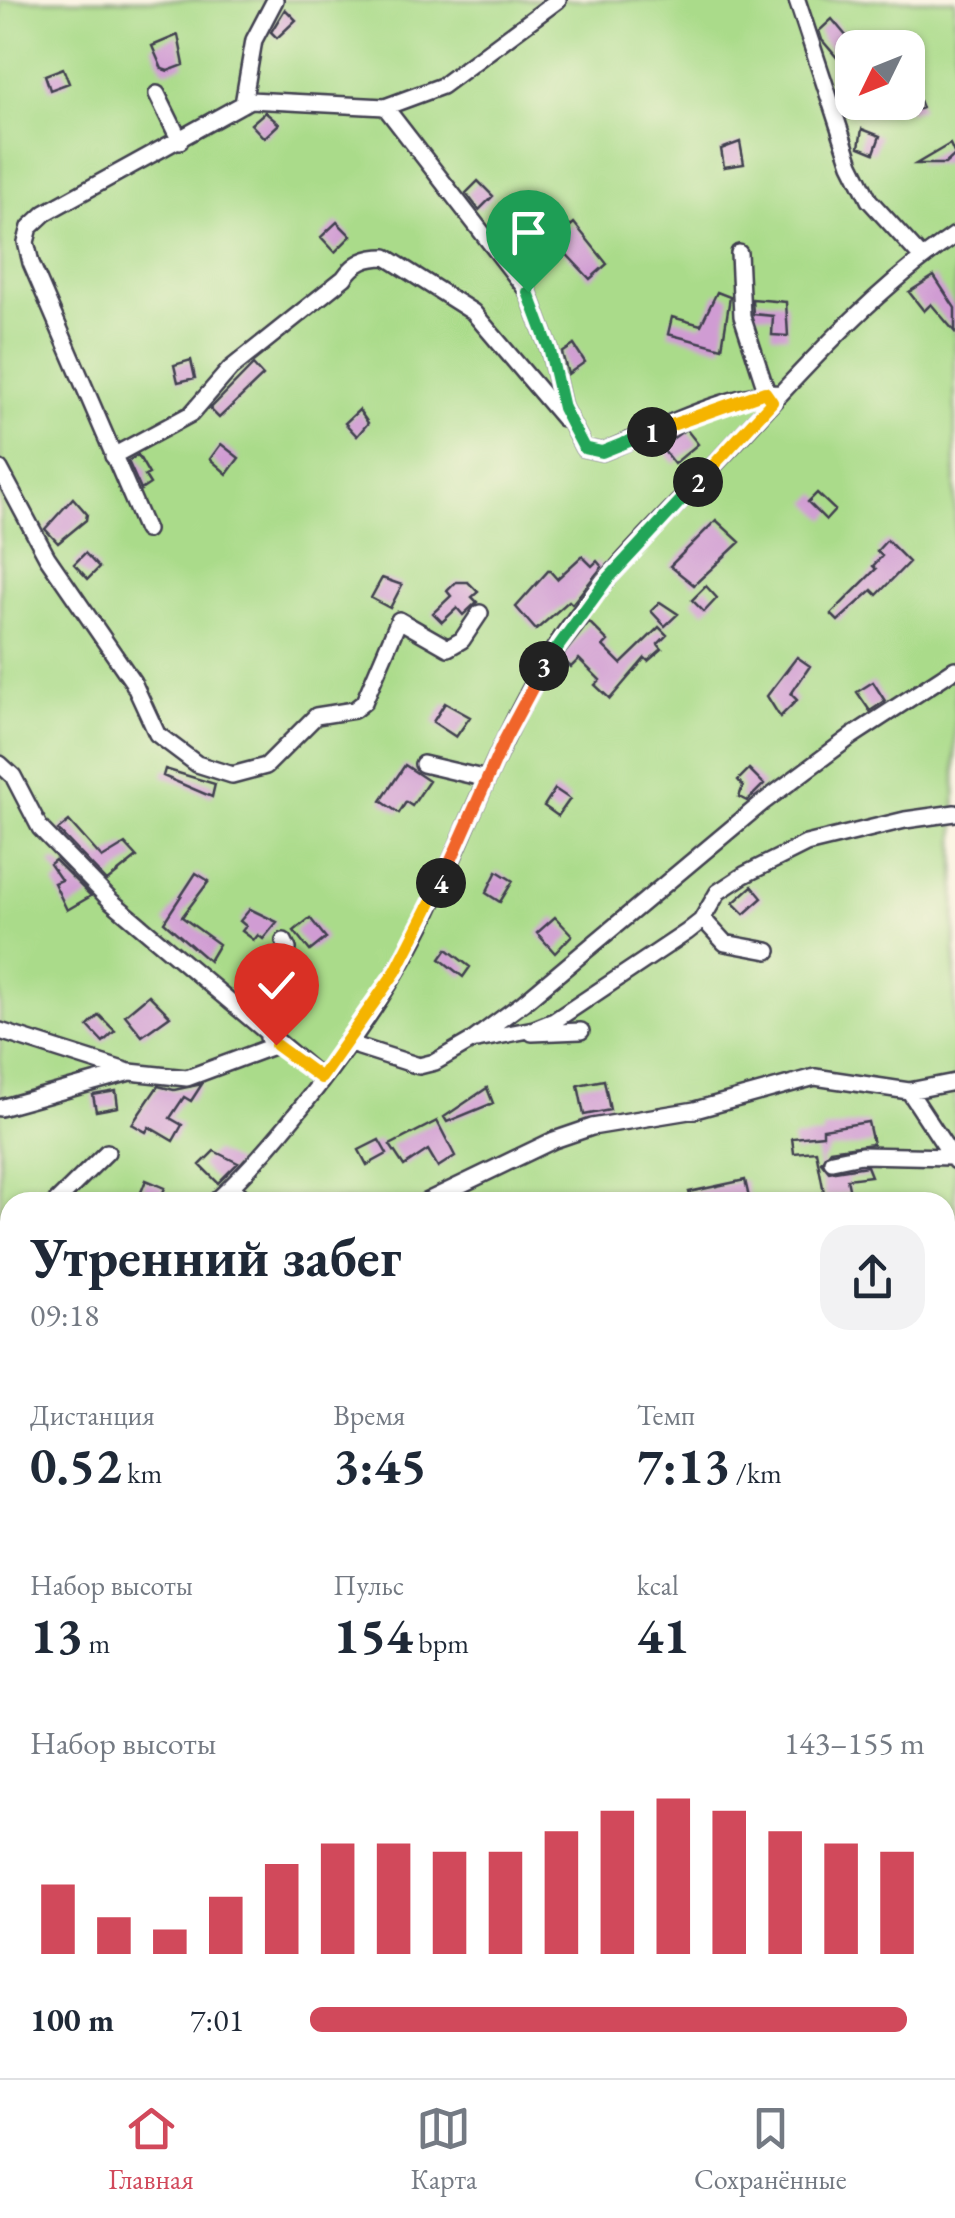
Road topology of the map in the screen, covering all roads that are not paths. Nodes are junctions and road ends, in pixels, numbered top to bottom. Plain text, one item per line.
1 (275, 0) edge
2 (558, 0) edge
3 (797, 0) edge
4 (157, 94) dead end
5 (243, 104) junction
6 (384, 107) junction
7 (180, 140) junction
8 (955, 236) edge
9 (739, 252) dead end
10 (922, 258) junction
11 (772, 396) junction
12 (569, 424) junction
13 (112, 456) junction
14 (0, 468) edge
15 (146, 530) dead end
16 (480, 613) dead end
17 (955, 669) edge
18 (0, 764) edge
19 (423, 764) dead end
20 (487, 779) junction
21 (955, 814) edge
22 (703, 919) junction
23 (284, 941) dead end
24 (768, 950) dead end
25 (0, 1030) edge
26 (582, 1030) dead end
27 (523, 1032) junction
28 (473, 1040) junction
29 (272, 1041) junction
30 (347, 1043) junction
31 (130, 1072) junction
32 (321, 1078) junction
33 (955, 1082) edge
34 (929, 1088) junction
35 (909, 1091) junction
36 (0, 1108) edge
37 (926, 1111) junction
38 (107, 1152) dead end
39 (953, 1159) edge
40 (832, 1161) dead end
41 (232, 1187) junction
42 (66, 1192) edge
43 (226, 1192) edge
44 (237, 1192) edge
45 (446, 1192) edge

1 - 5 street
2 - 6 street
3 - 10 street
4 - 7 street
5 - 6 street
5 - 7 street
6 - 12 street
7 - 13 street
8 - 10 street
9 - 11 street
10 - 11 street
11 - 12 street
11 - 20 street
12 - 13 street
13 - 15 street
14 - 16 street
17 - 28 street
18 - 29 street
19 - 20 street
20 - 30 street
21 - 22 street
22 - 24 street
22 - 27 street
23 - 29 street
25 - 31 street
26 - 27 street
27 - 28 street
28 - 30 street
29 - 31 street
29 - 32 street
30 - 32 street
31 - 36 street
32 - 41 street
33 - 34 street
34 - 35 street
34 - 37 street
35 - 37 street
35 - 45 street
37 - 39 street
38 - 42 street
39 - 40 street
41 - 43 street
41 - 44 street

